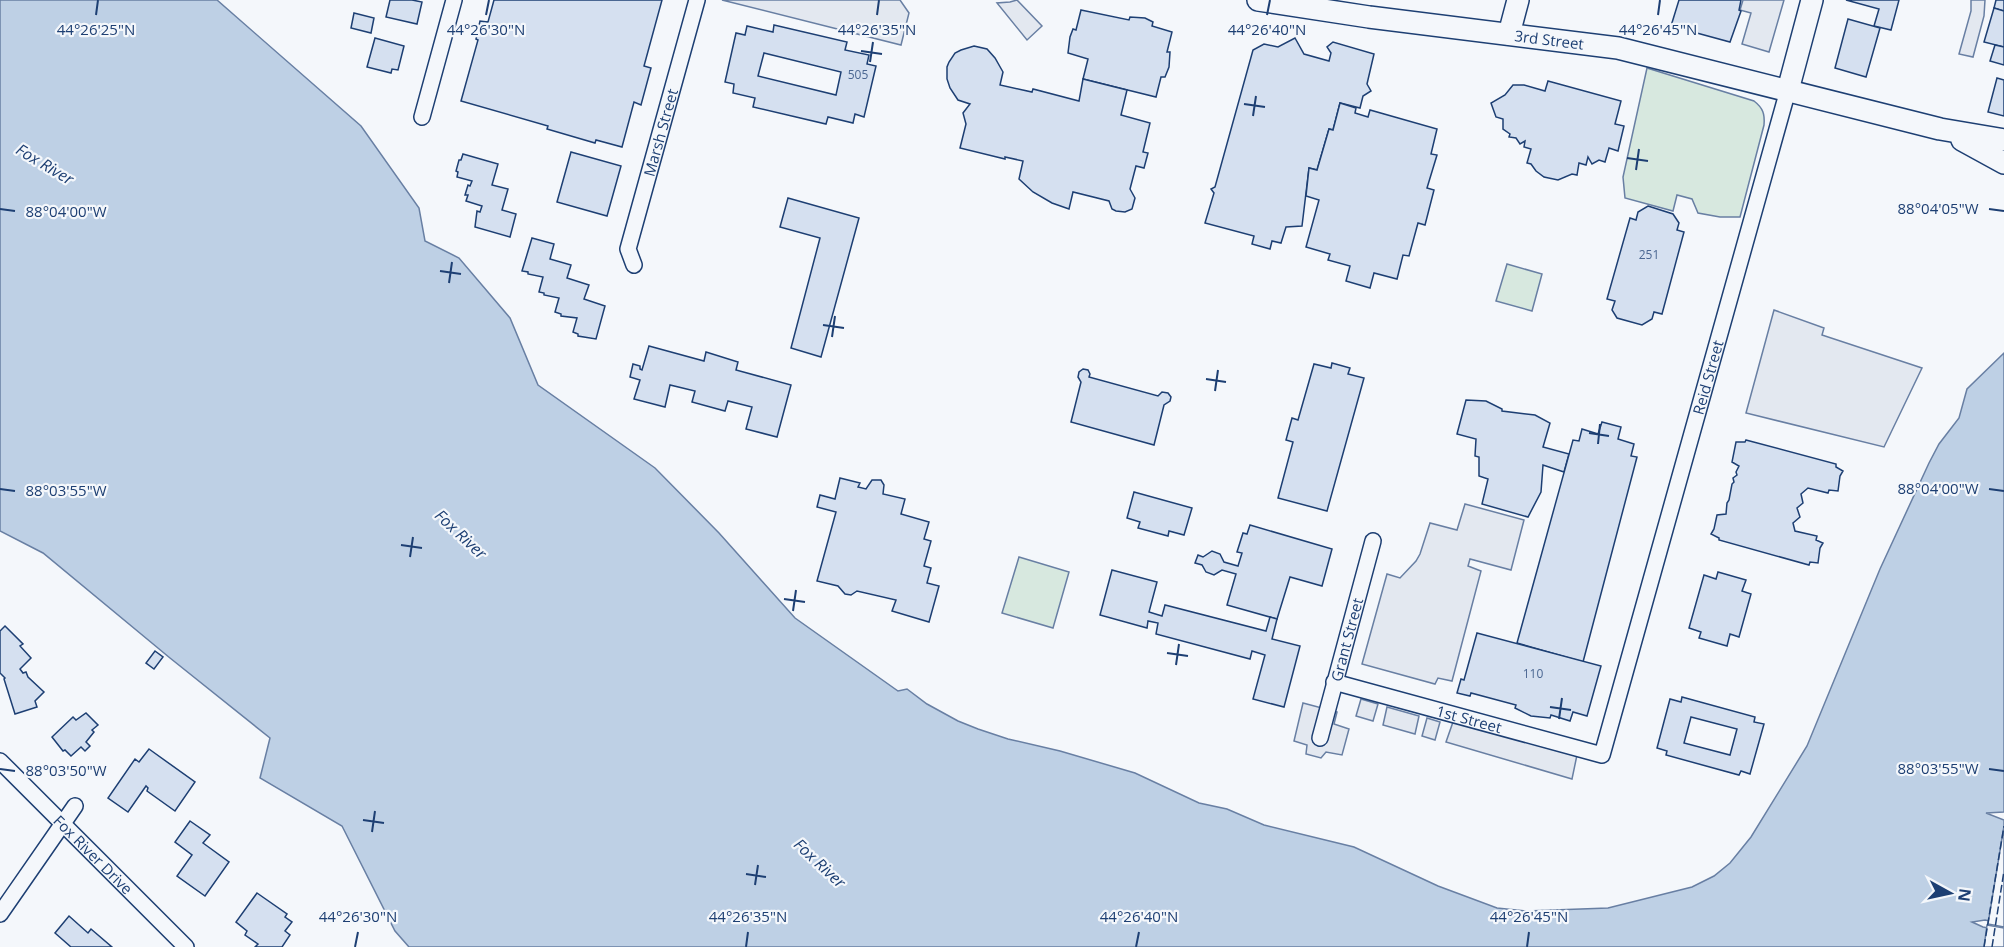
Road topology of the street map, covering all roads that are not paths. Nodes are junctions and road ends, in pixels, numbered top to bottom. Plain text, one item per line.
1 (454, 0) edge
2 (697, 0) edge
3 (1258, 0) edge
4 (1518, 0) edge
5 (1812, 0) edge
6 (1509, 34) junction
7 (1788, 90) junction
8 (423, 117) dead end
9 (1940, 129) junction
10 (2004, 140) edge
11 (2004, 163) edge
12 (634, 265) dead end
13 (1373, 541) dead end
14 (1334, 682) junction
15 (1320, 738) dead end
16 (1602, 755) joint
17 (0, 761) edge
18 (75, 806) dead end
19 (62, 824) junction
20 (0, 914) edge
21 (186, 947) edge

1 - 8 street
2 - 12 street, Marsh Street
3 - 6 main road, 3rd Street
4 - 6 main road
5 - 7 main road, Reid Street
6 - 7 main road, 3rd Street
7 - 9 main road, 3rd Street
7 - 16 street, Reid Street
9 - 10 main road
9 - 11 main road
13 - 14 street, Grant Street
14 - 15 street, Grant Street
14 - 16 street, 1st Street
17 - 19 street, Fox River Drive
18 - 19 street
19 - 20 street
19 - 21 street, Fox River Drive

